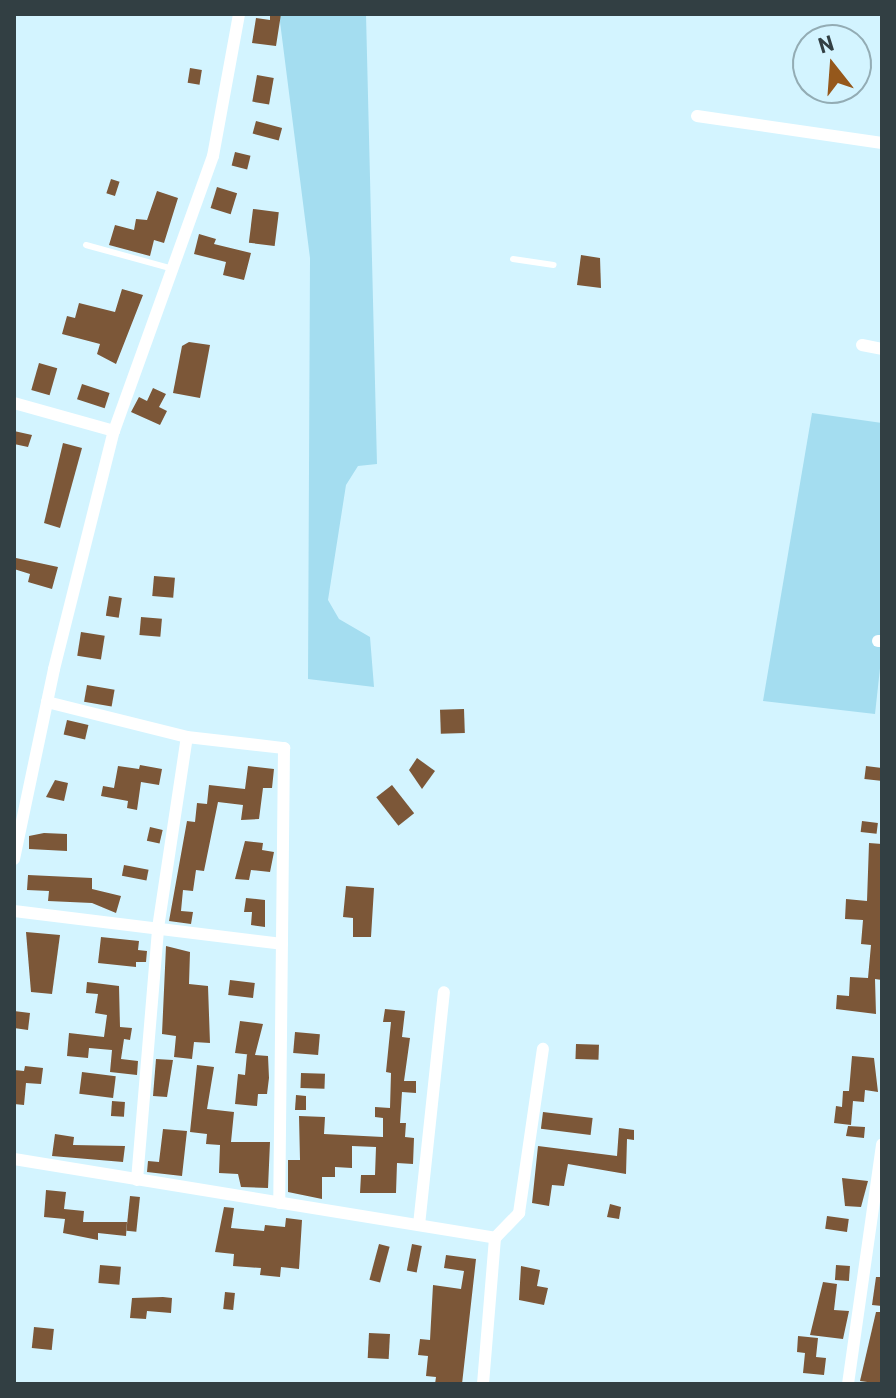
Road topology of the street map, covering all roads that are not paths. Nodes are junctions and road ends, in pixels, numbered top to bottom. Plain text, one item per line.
1 (239, 14) edge
2 (697, 116) dead end
3 (882, 143) edge
4 (86, 245) dead end
5 (513, 259) dead end
6 (554, 265) dead end
7 (173, 269) junction
8 (862, 345) dead end
9 (882, 349) edge
10 (14, 403) edge
11 (114, 431) junction
12 (47, 702) junction
13 (187, 737) junction
14 (14, 859) edge
15 (14, 911) edge
16 (158, 928) junction
17 (282, 944) junction
18 (444, 992) dead end
19 (543, 1049) dead end
20 (882, 1144) edge
21 (14, 1159) edge
22 (137, 1180) junction
23 (279, 1203) junction
24 (419, 1225) junction
25 (495, 1238) junction
26 (867, 1247) junction
27 (882, 1249) edge
28 (483, 1384) edge
29 (848, 1384) edge

1 - 7 street
2 - 3 street
4 - 7 lane
5 - 6 lane
7 - 11 street
8 - 9 street
10 - 11 street
11 - 12 street
12 - 13 street
12 - 14 street
13 - 16 street
13 - 17 street
15 - 16 street
16 - 17 street
16 - 22 street
17 - 23 street
18 - 24 street
19 - 25 street
20 - 26 street
21 - 22 street
22 - 23 street
23 - 24 street
24 - 25 street
25 - 28 street
26 - 27 street
26 - 29 street

